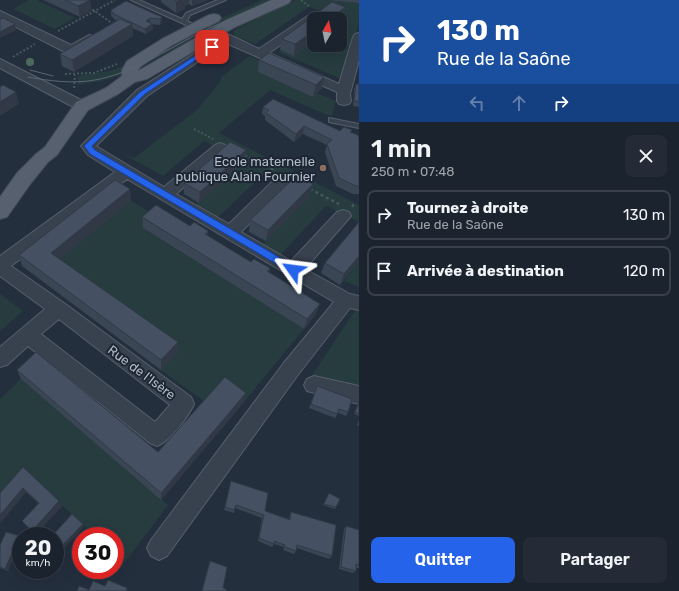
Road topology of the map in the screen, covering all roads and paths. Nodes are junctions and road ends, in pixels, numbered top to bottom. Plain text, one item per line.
1 (115, 0) edge
2 (134, 0) edge
3 (148, 0) edge
4 (223, 0) edge
5 (256, 0) edge
6 (284, 0) edge
7 (140, 3) junction
8 (85, 4) edge
9 (95, 11) junction
10 (0, 14) edge
11 (307, 21) edge
12 (189, 24) junction
13 (105, 29) joint
14 (219, 36) junction
15 (359, 37) edge
16 (0, 54) edge
17 (259, 54) junction
18 (0, 63) edge
19 (29, 73) junction
20 (130, 78) junction
21 (338, 88) dead end
22 (344, 101) dead end
23 (83, 105) junction
24 (331, 120) dead end
25 (359, 126) edge
26 (220, 148) dead end
27 (127, 171) junction
28 (281, 182) dead end
29 (166, 194) junction
30 (0, 212) edge
31 (343, 216) dead end
32 (230, 233) junction
33 (0, 266) edge
34 (293, 270) junction
35 (352, 302) edge
36 (58, 308) junction
37 (28, 335) junction
38 (0, 359) edge
39 (314, 385) dead end
40 (359, 396) edge
41 (159, 548) dead end

1 - 9 path
2 - 7 lane
3 - 7 lane
4 - 12 lane
5 - 12 main road
6 - 14 main road
7 - 12 lane
8 - 9 path
9 - 13 path
10 - 13 street
11 - 17 street
12 - 14 street
12 - 20 main road
14 - 17 street
14 - 20 main road
14 - 27 street
15 - 22 street
16 - 19 street
17 - 21 street
18 - 19 street
19 - 23 street
20 - 23 main road
23 - 30 main road
24 - 25 lane
26 - 29 street
27 - 29 street
27 - 33 street
28 - 32 street
29 - 32 street
31 - 34 street
32 - 34 street
33 - 36 street, Rue de l'Isère
34 - 35 street
35 - 41 street
36 - 37 street
36 - 37 street, Rue de l'Isère
37 - 38 street
39 - 40 street

